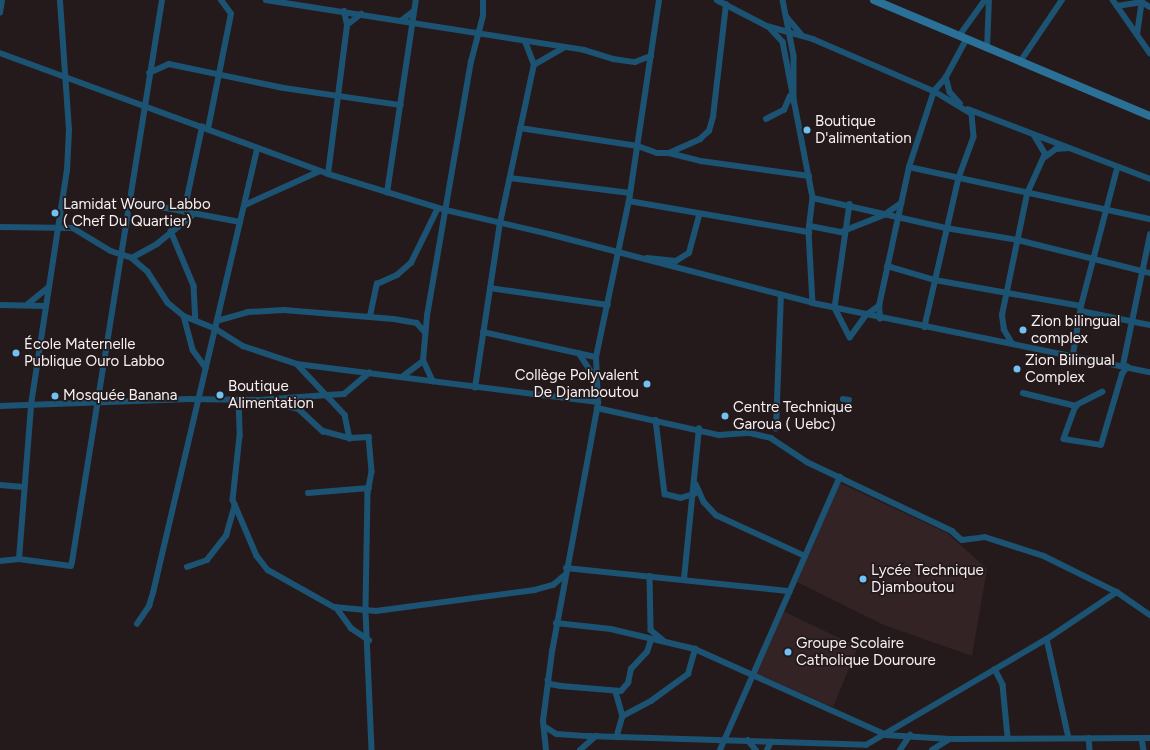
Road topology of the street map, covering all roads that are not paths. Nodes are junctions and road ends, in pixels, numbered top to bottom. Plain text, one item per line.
1 (2, 0) edge
2 (60, 0) edge
3 (162, 0) edge
4 (221, 0) edge
5 (266, 0) edge
6 (416, 0) edge
7 (483, 0) edge
8 (659, 0) edge
9 (718, 0) edge
10 (783, 0) edge
11 (874, 0) edge
12 (985, 0) edge
13 (989, 0) edge
14 (1062, 0) edge
15 (1113, 0) edge
16 (1142, 1) edge
17 (726, 5) junction
18 (1117, 6) junction
19 (1150, 8) edge
20 (0, 10) edge
21 (344, 11) junction
22 (414, 11) junction
23 (1140, 12) junction
24 (361, 14) junction
25 (786, 16) junction
26 (401, 21) junction
27 (413, 24) junction
28 (348, 25) junction
29 (768, 26) junction
30 (788, 31) junction
31 (479, 34) junction
32 (803, 35) junction
33 (1138, 35) junction
34 (962, 38) junction
35 (525, 42) junction
36 (1147, 45) edge
37 (564, 47) junction
38 (987, 49) junction
39 (0, 53) edge
40 (1150, 53) edge
41 (651, 56) junction
42 (1020, 62) junction
43 (534, 65) junction
44 (149, 73) junction
45 (219, 73) junction
46 (66, 76) junction
47 (946, 77) junction
48 (934, 91) junction
49 (791, 93) junction
50 (338, 97) junction
51 (401, 105) junction
52 (144, 106) junction
53 (794, 106) junction
54 (967, 109) junction
55 (1150, 116) edge
56 (766, 119) dead end
57 (202, 127) junction
58 (520, 128) junction
59 (208, 129) junction
60 (1034, 136) junction
61 (638, 146) junction
62 (1071, 148) junction
63 (257, 149) junction
64 (669, 153) junction
65 (1045, 157) junction
66 (909, 167) junction
67 (1117, 169) junction
68 (320, 171) junction
69 (328, 174) junction
70 (809, 176) junction
71 (510, 178) junction
72 (958, 178) junction
73 (1150, 179) edge
74 (387, 193) junction
75 (630, 193) junction
76 (1027, 194) junction
77 (813, 198) junction
78 (130, 201) junction
79 (629, 201) junction
80 (901, 203) junction
81 (850, 204) junction
82 (245, 205) junction
83 (438, 208) junction
84 (446, 210) junction
85 (1107, 210) junction
86 (184, 212) junction
87 (195, 214) junction
88 (884, 214) junction
89 (699, 215) junction
90 (898, 217) junction
91 (1150, 219) edge
92 (240, 222) junction
93 (500, 223) junction
94 (59, 226) junction
95 (810, 226) junction
96 (0, 227) edge
97 (846, 227) junction
98 (946, 228) junction
99 (171, 231) junction
100 (809, 232) junction
101 (1150, 235) edge
102 (1018, 240) junction
103 (619, 252) junction
104 (121, 255) junction
105 (132, 258) junction
106 (638, 258) junction
107 (1093, 258) junction
108 (887, 266) junction
109 (1143, 271) junction
110 (938, 272) junction
111 (1150, 273) edge
112 (935, 280) junction
113 (948, 281) junction
114 (49, 286) junction
115 (490, 288) junction
116 (1006, 294) junction
117 (781, 295) junction
118 (813, 303) junction
119 (28, 304) junction
120 (0, 305) edge
121 (608, 305) junction
122 (45, 306) junction
123 (879, 306) junction
124 (835, 308) junction
125 (1081, 309) junction
126 (866, 315) junction
127 (184, 316) junction
128 (370, 316) junction
129 (427, 316) junction
130 (880, 319) junction
131 (196, 320) junction
132 (1130, 320) junction
133 (217, 321) junction
134 (417, 323) junction
135 (1150, 325) edge
136 (925, 327) junction
137 (216, 329) junction
138 (425, 332) junction
139 (483, 332) junction
140 (1012, 344) junction
141 (579, 353) junction
142 (1073, 354) junction
143 (596, 357) junction
144 (423, 361) junction
145 (297, 364) junction
146 (1125, 366) junction
147 (206, 368) junction
148 (1150, 372) edge
149 (369, 373) junction
150 (401, 378) junction
151 (595, 378) junction
152 (433, 382) junction
153 (474, 388) junction
154 (1103, 392) dead end
155 (1023, 393) dead end
156 (327, 395) junction
157 (199, 399) junction
158 (239, 400) junction
159 (260, 400) junction
160 (98, 403) junction
161 (31, 405) junction
162 (0, 406) edge
163 (598, 406) junction
164 (1076, 406) junction
165 (656, 420) junction
166 (700, 429) junction
167 (776, 429) dead end
168 (350, 438) junction
169 (840, 477) junction
170 (695, 481) junction
171 (0, 485) edge
172 (23, 487) junction
173 (369, 488) junction
174 (308, 493) dead end
175 (694, 494) junction
176 (235, 505) junction
177 (805, 556) junction
178 (19, 559) junction
179 (0, 561) edge
180 (187, 567) dead end
181 (566, 568) junction
182 (565, 575) junction
183 (650, 576) junction
184 (684, 580) junction
185 (790, 591) junction
186 (1117, 592) junction
187 (336, 607) junction
188 (366, 612) junction
189 (1150, 615) edge
190 (556, 622) junction
191 (136, 624) dead end
192 (1047, 639) junction
193 (369, 640) junction
194 (651, 640) junction
195 (665, 641) junction
196 (695, 649) junction
197 (995, 669) junction
198 (752, 676) junction
199 (548, 679) junction
200 (616, 692) junction
201 (623, 716) junction
202 (544, 726) junction
203 (910, 734) junction
204 (886, 735) junction
205 (596, 736) junction
206 (617, 737) junction
207 (1008, 737) junction
208 (726, 738) junction
209 (1069, 738) junction
210 (1088, 738) junction
211 (1142, 738) junction
212 (1150, 738) edge
213 (950, 739) junction
214 (748, 740) junction
215 (772, 742) junction
216 (866, 748) edge
217 (372, 750) edge
218 (546, 750) edge
219 (580, 750) edge
220 (720, 750) edge
221 (756, 750) edge
222 (767, 750) edge
223 (900, 750) edge
224 (932, 750) edge
225 (1090, 750) edge
226 (1144, 750) edge

1 - 20 street
2 - 46 street
3 - 44 street
4 - 45 street
5 - 21 street
6 - 22 street
7 - 31 street
8 - 41 street
9 - 17 street
10 - 25 street
11 - 34 main road
12 - 34 street
13 - 38 street
14 - 42 street
15 - 18 street
16 - 18 street
16 - 19 street
16 - 23 street
17 - 29 street
17 - 64 street
18 - 33 street
19 - 23 street
21 - 24 street
21 - 28 street
22 - 26 street
22 - 27 street
23 - 33 street
24 - 26 street
24 - 28 street
25 - 30 street
25 - 32 street
26 - 27 street
27 - 31 street
27 - 51 street
28 - 50 street
29 - 30 street
29 - 49 street
30 - 32 street
30 - 53 street
31 - 35 street
31 - 84 street
32 - 48 street
33 - 36 street
34 - 38 main road
34 - 47 street
35 - 37 street
35 - 43 street
36 - 40 street
37 - 41 street
37 - 43 street
38 - 42 main road
39 - 46 street
41 - 61 street
42 - 55 main road
43 - 58 street
44 - 45 street
44 - 52 street
45 - 50 street
45 - 59 street
46 - 52 street
46 - 94 street
47 - 48 street
47 - 54 street
48 - 54 street
48 - 66 street
49 - 53 street
49 - 56 street
50 - 51 street
50 - 69 street
51 - 74 street
52 - 57 street
52 - 78 street
53 - 70 street
54 - 60 street
54 - 72 street
57 - 59 street
57 - 86 street
58 - 61 street
58 - 71 street
59 - 63 street
60 - 62 street
60 - 65 street
61 - 64 street
61 - 75 street
62 - 65 street
62 - 67 street
63 - 68 street
63 - 82 street
64 - 70 street
65 - 76 street
66 - 72 street
66 - 80 street
67 - 73 street
67 - 85 street
68 - 69 street
68 - 82 street
69 - 74 street
70 - 77 street
71 - 75 street
71 - 93 street
72 - 76 street
72 - 98 street
74 - 83 street
75 - 79 street
76 - 85 street
76 - 102 street
77 - 81 street
77 - 95 street
78 - 86 street
78 - 104 street
79 - 89 street
79 - 103 street
80 - 88 street
80 - 90 street
81 - 88 street
81 - 97 street
82 - 92 street
83 - 84 street
83 - 128 street
84 - 93 street
84 - 129 street
85 - 91 street
85 - 107 street
86 - 87 street
87 - 92 street
87 - 99 street
88 - 90 street
88 - 97 street
89 - 100 street
89 - 106 street
90 - 98 street
90 - 108 street
92 - 133 street
93 - 103 street
93 - 115 street
94 - 96 street
94 - 104 street
94 - 114 street
95 - 97 street
95 - 100 street
97 - 124 street
98 - 102 street
98 - 110 street
99 - 105 street
99 - 131 street
100 - 118 street
101 - 109 street
102 - 107 street
102 - 116 street
103 - 106 street
103 - 121 street
104 - 105 street
104 - 160 street
105 - 127 street
106 - 117 street
107 - 109 street
107 - 125 street
108 - 112 street
108 - 123 street
109 - 111 street
109 - 132 street
110 - 112 street
110 - 113 street
112 - 113 street
112 - 136 street
113 - 116 street
114 - 119 street
114 - 122 street
115 - 121 street
115 - 139 street
116 - 125 street
116 - 140 street
117 - 118 street
117 - 167 street
118 - 124 street
119 - 120 street
119 - 122 street
121 - 143 street
122 - 161 street
123 - 126 street
123 - 130 street
124 - 126 street
124 - 126 street
125 - 132 street
125 - 142 street
126 - 130 street
127 - 131 street
127 - 147 street
128 - 133 street
128 - 134 street
129 - 134 street
129 - 138 street
130 - 136 street
131 - 137 street
132 - 135 street
132 - 146 street
133 - 137 street
134 - 138 street
136 - 140 street
137 - 145 street
137 - 147 street
138 - 144 street
139 - 141 street
139 - 153 street
140 - 142 street
141 - 143 street
141 - 151 street
142 - 146 street
143 - 151 street
143 - 163 street
144 - 150 street
144 - 152 street
145 - 149 street
145 - 156 street
146 - 148 street
146 - 164 street
147 - 157 street
149 - 150 street
149 - 156 street
150 - 152 street
151 - 163 street
152 - 153 street
153 - 163 street
154 - 164 street
155 - 164 street
156 - 159 street
156 - 168 street
157 - 158 street
157 - 160 street
157 - 191 street
158 - 159 street
158 - 176 street
159 - 168 street
160 - 161 street
160 - 178 street
161 - 162 street
161 - 172 street
163 - 165 street
163 - 181 street
165 - 166 street
165 - 175 street
166 - 169 street
166 - 170 street
168 - 173 street
169 - 177 street
169 - 186 street
170 - 175 street
170 - 177 street
171 - 172 street
172 - 178 street
173 - 174 street
173 - 188 street
175 - 184 street
176 - 180 street
176 - 187 street
177 - 185 street
178 - 179 street
181 - 182 street
181 - 183 street
182 - 188 street
182 - 190 street
183 - 184 street
183 - 195 street
184 - 185 street
185 - 198 street
186 - 189 street
186 - 192 street
187 - 188 street
187 - 193 street
188 - 193 street
190 - 194 street
190 - 199 street
192 - 197 street
192 - 209 street
193 - 217 street
194 - 195 street
194 - 200 street
195 - 196 street
196 - 198 street
196 - 201 street
197 - 204 street
197 - 207 street
198 - 204 street
198 - 208 street
199 - 200 street
199 - 202 street
200 - 201 street
201 - 206 street
202 - 205 street
202 - 218 street
203 - 204 street
203 - 213 street
203 - 223 street
204 - 216 street
205 - 206 street
205 - 219 street
206 - 208 street
207 - 209 street
207 - 213 street
208 - 214 street
208 - 220 street
209 - 210 street
210 - 211 street
210 - 225 street
211 - 212 street
211 - 226 street
213 - 224 street
214 - 215 street
214 - 221 street
215 - 216 street
215 - 222 street

